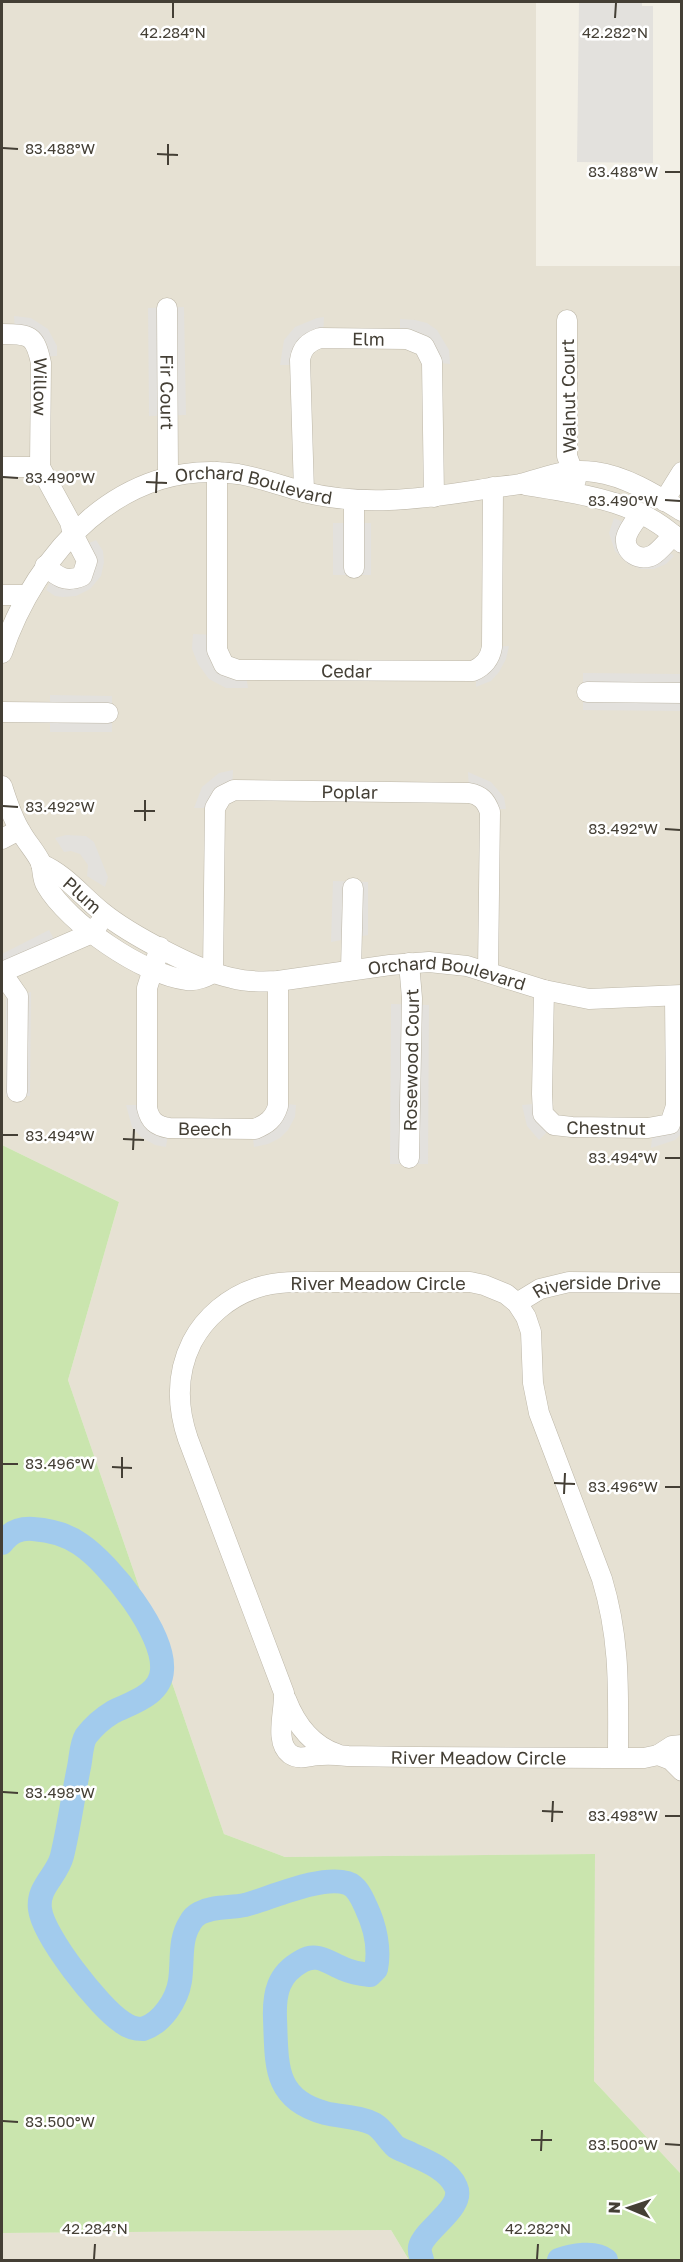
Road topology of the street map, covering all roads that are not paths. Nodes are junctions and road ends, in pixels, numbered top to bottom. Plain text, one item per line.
1 (167, 308) dead end
2 (567, 320) dead end
3 (2, 334) edge
4 (2, 467) edge
5 (40, 467) junction
6 (574, 471) junction
7 (217, 472) junction
8 (681, 472) edge
9 (168, 476) junction
10 (519, 484) junction
11 (493, 487) junction
12 (304, 492) junction
13 (576, 493) junction
14 (434, 496) junction
15 (354, 500) junction
16 (675, 506) edge
17 (641, 513) junction
18 (73, 534) junction
19 (672, 534) edge
20 (45, 567) junction
21 (354, 568) dead end
22 (2, 595) edge
23 (27, 595) junction
24 (2, 652) edge
25 (587, 692) dead end
26 (681, 693) edge
27 (2, 712) edge
28 (108, 713) dead end
29 (2, 786) edge
30 (19, 830) junction
31 (2, 839) edge
32 (41, 864) junction
33 (353, 888) dead end
34 (106, 915) junction
35 (92, 933) junction
36 (160, 947) junction
37 (409, 963) junction
38 (153, 969) junction
39 (351, 970) junction
40 (488, 971) junction
41 (2, 973) edge
42 (213, 974) junction
43 (278, 981) junction
44 (544, 990) junction
45 (678, 996) edge
46 (17, 1092) dead end
47 (409, 1158) dead end
48 (681, 1282) edge
49 (516, 1303) junction
50 (681, 1745) edge
51 (658, 1755) junction
52 (618, 1758) junction
53 (681, 1771) edge

1 - 9 street, Fir Court
2 - 6 street, Walnut Court
3 - 5 street, Willow
4 - 5 street
5 - 18 street, Willow
6 - 10 street, Orchard Boulevard
6 - 13 street, Walnut Court
6 - 16 street, Orchard Boulevard
7 - 9 street, Orchard Boulevard
7 - 11 street, Cedar
7 - 12 street, Orchard Boulevard
8 - 16 street
9 - 18 street, Orchard Boulevard
10 - 11 street, Orchard Boulevard
10 - 13 street, Orchard Boulevard
11 - 14 street, Orchard Boulevard
12 - 14 street, Elm
12 - 15 street, Orchard Boulevard
13 - 17 street, Orchard Boulevard
14 - 15 street, Orchard Boulevard
15 - 21 street
16 - 19 street
17 - 19 street, Orchard Boulevard
17 - 19 street
18 - 20 street, Orchard Boulevard
18 - 20 street, Willow
20 - 23 street, Orchard Boulevard
22 - 23 street
23 - 24 street, Orchard Boulevard
25 - 26 street
27 - 28 street
29 - 30 street, Orchard Boulevard
30 - 31 street
30 - 32 street, Orchard Boulevard
32 - 34 street, Plum
32 - 35 street, Orchard Boulevard
33 - 39 street
34 - 35 street, Plum
34 - 36 street, Orchard Boulevard
35 - 38 street, Orchard Boulevard
35 - 41 street
36 - 38 street, Beech
36 - 42 street, Orchard Boulevard
37 - 39 street, Orchard Boulevard
37 - 40 street, Orchard Boulevard
37 - 47 street, Rosewood Court
38 - 42 street, Orchard Boulevard
38 - 43 street, Beech
39 - 43 street, Orchard Boulevard
40 - 42 street, Poplar
40 - 44 street, Orchard Boulevard
41 - 46 street
42 - 43 street, Orchard Boulevard
44 - 45 street, Orchard Boulevard
44 - 45 street, Chestnut
48 - 49 street, Riverside Drive
49 - 52 street
49 - 52 street, River Meadow Circle
50 - 51 street, River Meadow Circle
51 - 52 street, River Meadow Circle
51 - 53 street

